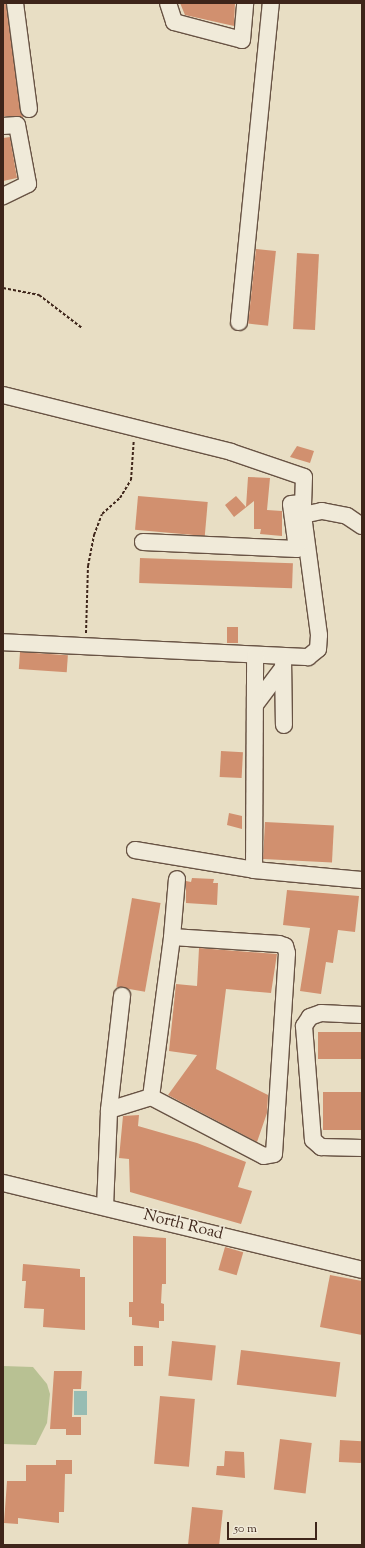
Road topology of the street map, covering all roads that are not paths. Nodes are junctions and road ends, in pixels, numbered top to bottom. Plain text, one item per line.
1 (15, 3) edge
2 (168, 3) edge
3 (246, 3) edge
4 (271, 3) edge
5 (29, 109) dead end
6 (3, 126) edge
7 (3, 196) edge
8 (239, 322) dead end
9 (3, 395) edge
10 (303, 509) junction
11 (362, 526) edge
12 (142, 542) dead end
13 (3, 642) edge
14 (255, 656) junction
15 (283, 663) junction
16 (255, 705) junction
17 (284, 725) dead end
18 (135, 850) dead end
19 (254, 870) junction
20 (177, 879) dead end
21 (362, 880) edge
22 (172, 938) junction
23 (122, 996) dead end
24 (362, 1015) edge
25 (150, 1097) junction
26 (109, 1110) junction
27 (362, 1148) edge
28 (3, 1183) edge
29 (105, 1207) junction
30 (362, 1270) edge

1 - 5 street
2 - 3 street
4 - 8 street
6 - 7 street
9 - 10 street
10 - 11 street
10 - 12 street
10 - 15 street
13 - 14 street
14 - 15 street
14 - 16 street
15 - 16 street
15 - 17 street
16 - 19 street
18 - 19 street
19 - 21 street
20 - 22 street
22 - 25 street
22 - 25 street
23 - 26 street
24 - 27 street
25 - 26 street
26 - 29 street
28 - 29 street, North Road
29 - 30 street, North Road

